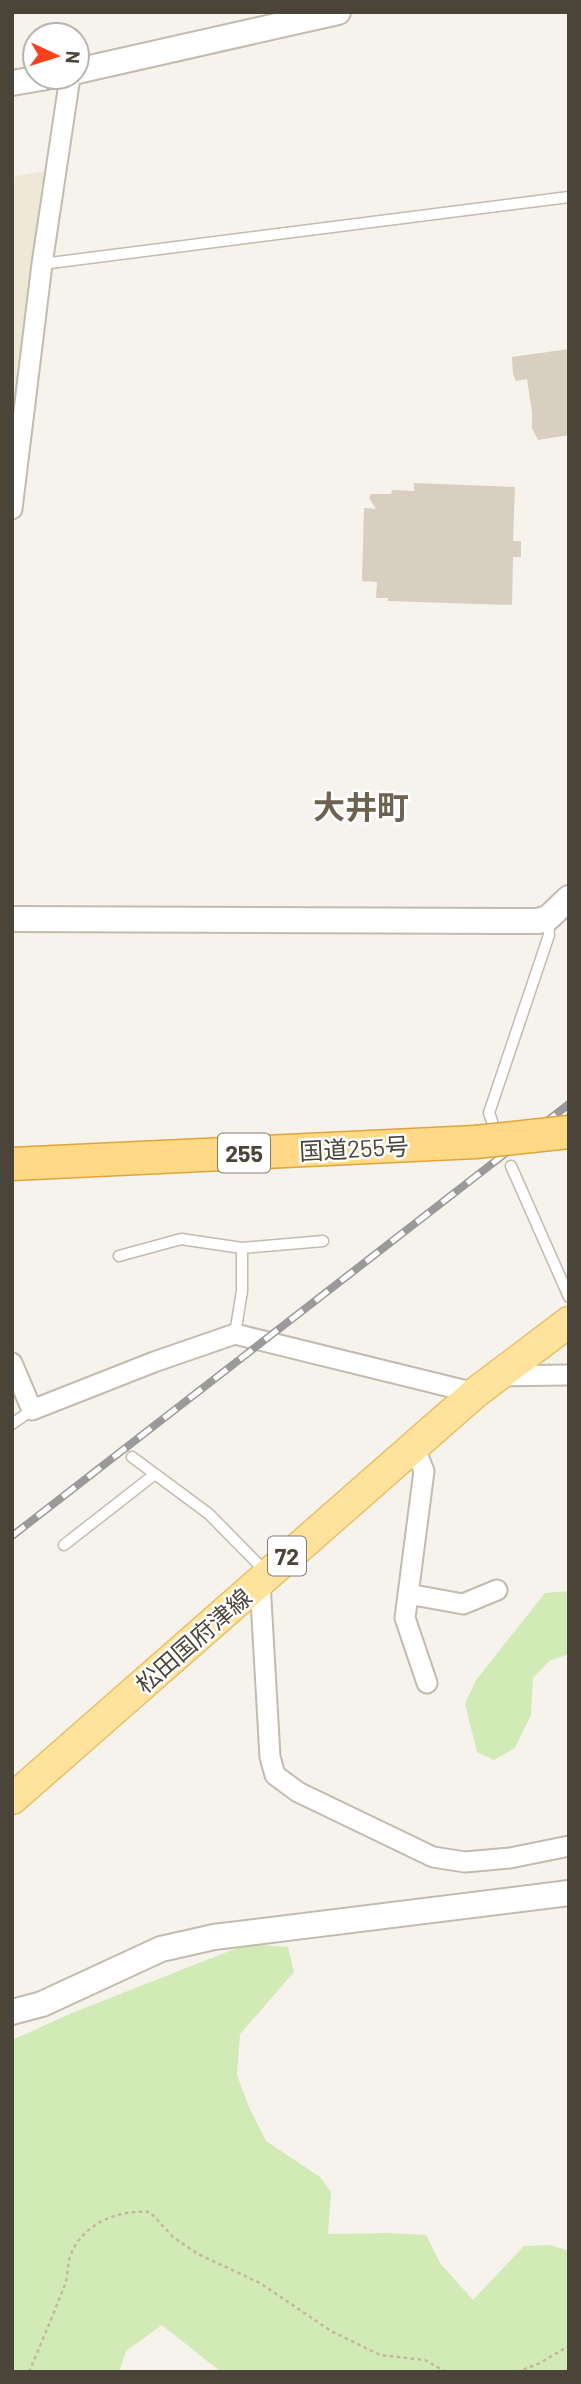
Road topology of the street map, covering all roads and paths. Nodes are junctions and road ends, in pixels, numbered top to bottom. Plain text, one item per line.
1 (338, 12) edge
2 (278, 19) edge
3 (91, 67) edge
4 (68, 91) edge
5 (569, 197) edge
6 (42, 264) junction
7 (12, 509) edge
8 (569, 898) edge
9 (548, 918) junction
10 (12, 919) edge
11 (484, 1132) junction
12 (569, 1132) edge
13 (12, 1164) edge
14 (511, 1166) dead end
15 (323, 1241) dead end
16 (242, 1248) junction
17 (119, 1256) dead end
18 (569, 1297) edge
19 (569, 1322) edge
20 (235, 1334) junction
21 (12, 1363) edge
22 (569, 1375) edge
23 (486, 1384) junction
24 (33, 1409) junction
25 (12, 1424) edge
26 (414, 1446) junction
27 (132, 1457) dead end
28 (155, 1475) junction
29 (64, 1545) dead end
30 (264, 1577) junction
31 (497, 1590) dead end
32 (408, 1594) junction
33 (427, 1683) dead end
34 (12, 1799) edge
35 (569, 1846) edge
36 (569, 1892) edge
37 (12, 2012) edge
38 (569, 2346) edge
39 (29, 2372) edge
40 (446, 2372) edge
41 (517, 2372) edge

1 - 2 street
2 - 3 street
4 - 6 street
5 - 6 lane
6 - 7 street
8 - 9 street
9 - 10 street
9 - 11 lane
11 - 12 highway, 国道255号 / 255, bridge
11 - 13 highway, 国道255号 / 255
14 - 18 lane
15 - 16 lane
16 - 17 lane
16 - 20 lane
19 - 23 main road, 松田国府津線 / 72
20 - 23 street
20 - 24 street
21 - 24 street
22 - 23 street
23 - 26 main road, 松田国府津線 / 72
24 - 25 lane
26 - 30 main road, 松田国府津線 / 72
26 - 32 street
27 - 28 lane
28 - 29 lane
28 - 30 lane
30 - 34 main road, 松田国府津線 / 72
30 - 35 street
31 - 32 street
32 - 33 street
36 - 37 street
38 - 41 path
39 - 40 path

